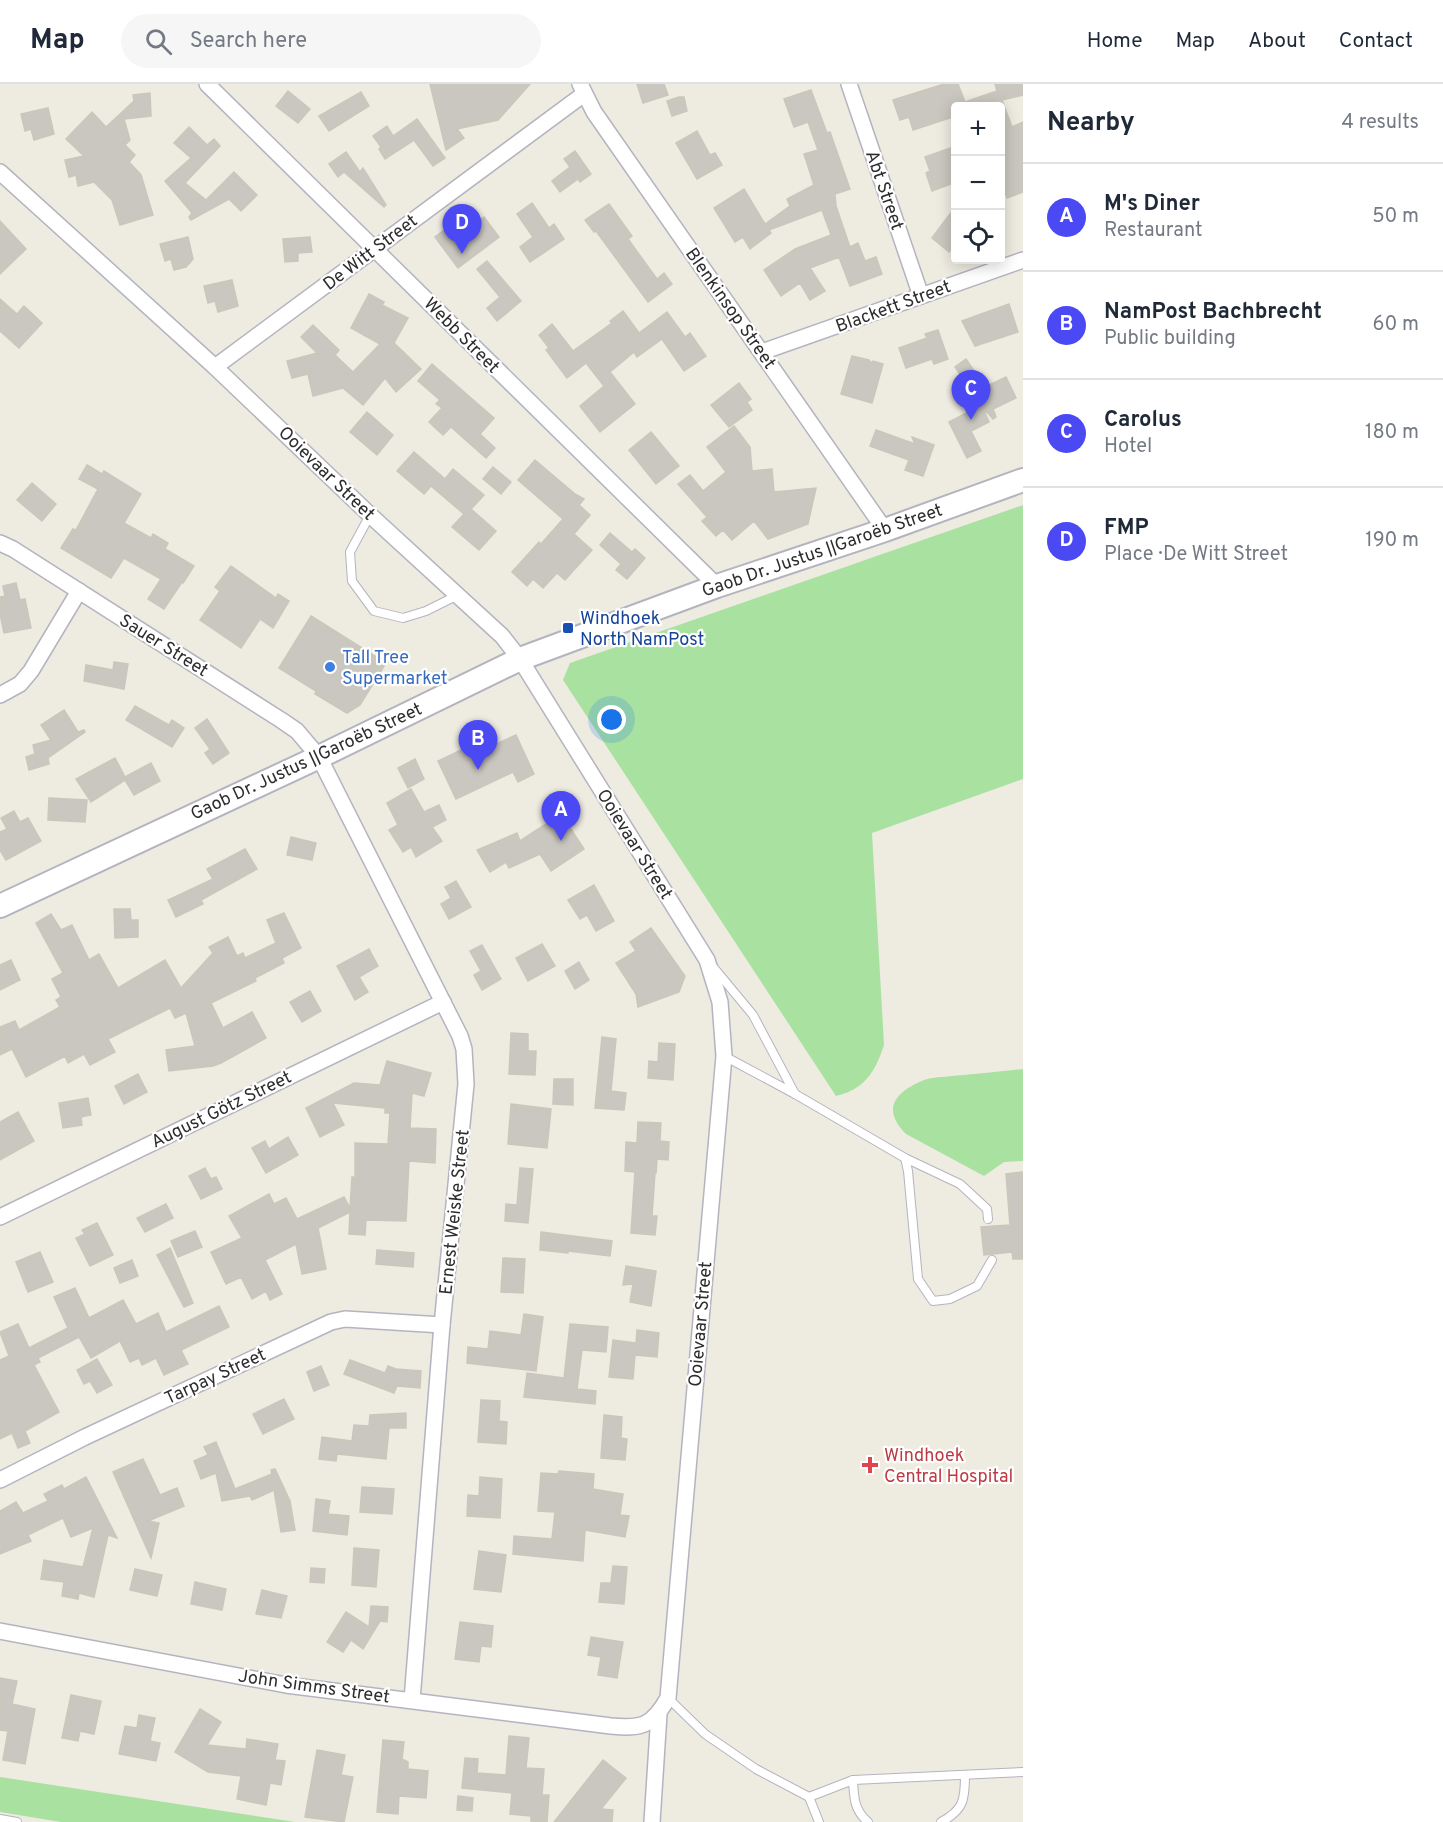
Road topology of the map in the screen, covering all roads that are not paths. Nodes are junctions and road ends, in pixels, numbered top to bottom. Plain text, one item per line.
1 (849, 84) edge
2 (216, 86) edge
3 (582, 89) edge
4 (0, 172) edge
5 (375, 249) junction
6 (1023, 260) edge
7 (921, 296) junction
8 (762, 352) junction
9 (215, 367) junction
10 (1023, 480) edge
11 (370, 515) junction
12 (885, 530) junction
13 (0, 543) edge
14 (717, 586) junction
15 (79, 591) junction
16 (458, 595) junction
17 (520, 659) junction
18 (0, 695) edge
19 (319, 757) junction
20 (0, 906) edge
21 (708, 960) junction
22 (443, 1002) junction
23 (724, 1056) junction
24 (795, 1094) junction
25 (905, 1158) junction
26 (0, 1217) edge
27 (988, 1220) dead end
28 (992, 1260) dead end
29 (442, 1325) junction
30 (0, 1480) edge
31 (0, 1631) edge
32 (668, 1698) junction
33 (412, 1700) junction
34 (659, 1714) junction
35 (1023, 1772) edge
36 (966, 1775) junction
37 (853, 1780) junction
38 (809, 1797) junction
39 (0, 1819) edge
40 (17, 1822) edge
41 (652, 1822) edge
42 (819, 1822) edge
43 (868, 1822) edge
44 (941, 1822) edge

1 - 7 street, Abt Street
2 - 5 street, Webb Street
3 - 5 street, De Witt Street
3 - 8 street, Blenkinsop Street
4 - 9 street, Ooievaar Street
5 - 9 street, De Witt Street
5 - 14 street, Webb Street
6 - 7 street, Blackett Street
7 - 8 street, Blackett Street
8 - 12 street, Blenkinsop Street
9 - 11 street, Ooievaar Street
10 - 12 street, Gaob Dr. Justus ǁGaroëb Street
11 - 16 street, Ooievaar Street
11 - 16 lane
12 - 14 street, Gaob Dr. Justus ǁGaroëb Street
13 - 15 street, Sauer Street
14 - 17 street, Gaob Dr. Justus ǁGaroëb Street
15 - 18 street
15 - 19 street, Sauer Street
16 - 17 street, Ooievaar Street
17 - 19 street, Gaob Dr. Justus ǁGaroëb Street
17 - 21 street, Ooievaar Street
19 - 20 street, Gaob Dr. Justus ǁGaroëb Street
19 - 22 street, Ernest Weiske Street
21 - 23 street, Ooievaar Street
21 - 24 lane
22 - 26 street, August Götz Street
22 - 29 street, Ernest Weiske Street
23 - 24 lane
23 - 32 street, Ooievaar Street
24 - 25 lane
25 - 27 lane
25 - 28 lane
29 - 30 street, Tarpay Street
29 - 33 street, Ernest Weiske Street
31 - 33 street, John Simms Street
32 - 34 street, Ooievaar Street
32 - 38 lane
33 - 34 street, John Simms Street
34 - 41 street
35 - 36 lane
36 - 37 lane
36 - 44 lane
37 - 38 lane
37 - 43 lane
38 - 42 lane
39 - 40 lane

